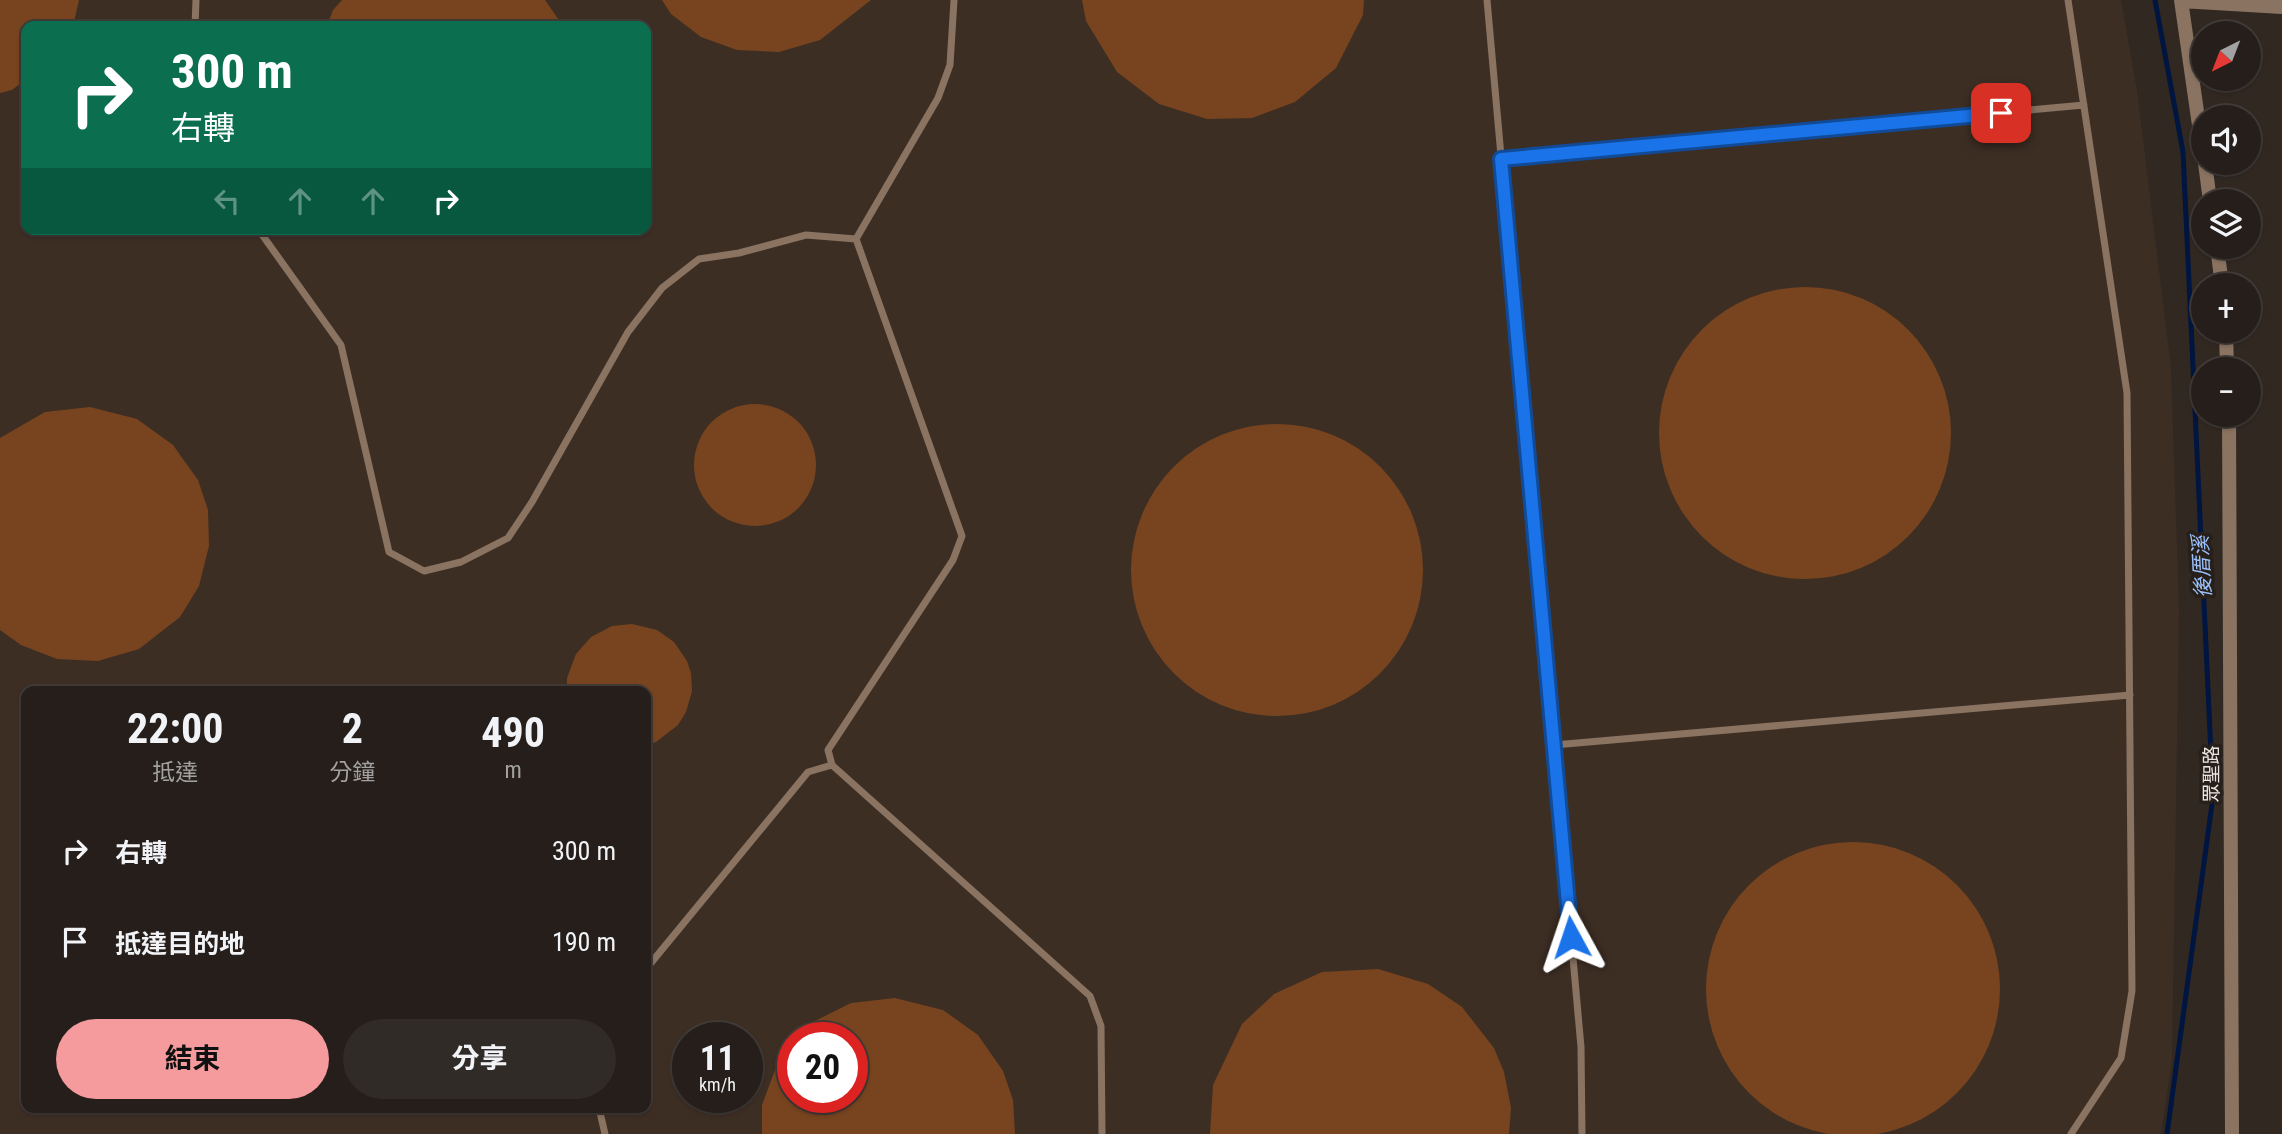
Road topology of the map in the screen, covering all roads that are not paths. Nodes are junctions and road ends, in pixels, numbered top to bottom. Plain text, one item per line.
1 (196, 0) edge
2 (954, 0) edge
3 (1487, 0) edge
4 (2068, 0) edge
5 (2181, 0) edge
6 (2282, 7) edge
7 (195, 21) edge
8 (2196, 105) edge
9 (2084, 106) junction
10 (1501, 159) junction
11 (262, 235) edge
12 (856, 239) junction
13 (2229, 427) edge
14 (2130, 695) junction
15 (1554, 745) junction
16 (832, 765) junction
17 (651, 962) edge
18 (600, 1113) edge
19 (605, 1134) edge
20 (1102, 1134) edge
21 (1582, 1134) edge
22 (2071, 1134) edge
23 (2232, 1134) edge

1 - 7 lane
2 - 12 lane
3 - 10 lane
4 - 9 lane
5 - 6 street
5 - 8 street
9 - 10 lane
9 - 14 lane
10 - 15 lane
11 - 12 lane
12 - 16 lane
13 - 23 street, 眾聖路
14 - 15 lane
14 - 22 lane
15 - 21 lane
16 - 17 lane
16 - 20 lane
18 - 19 lane

